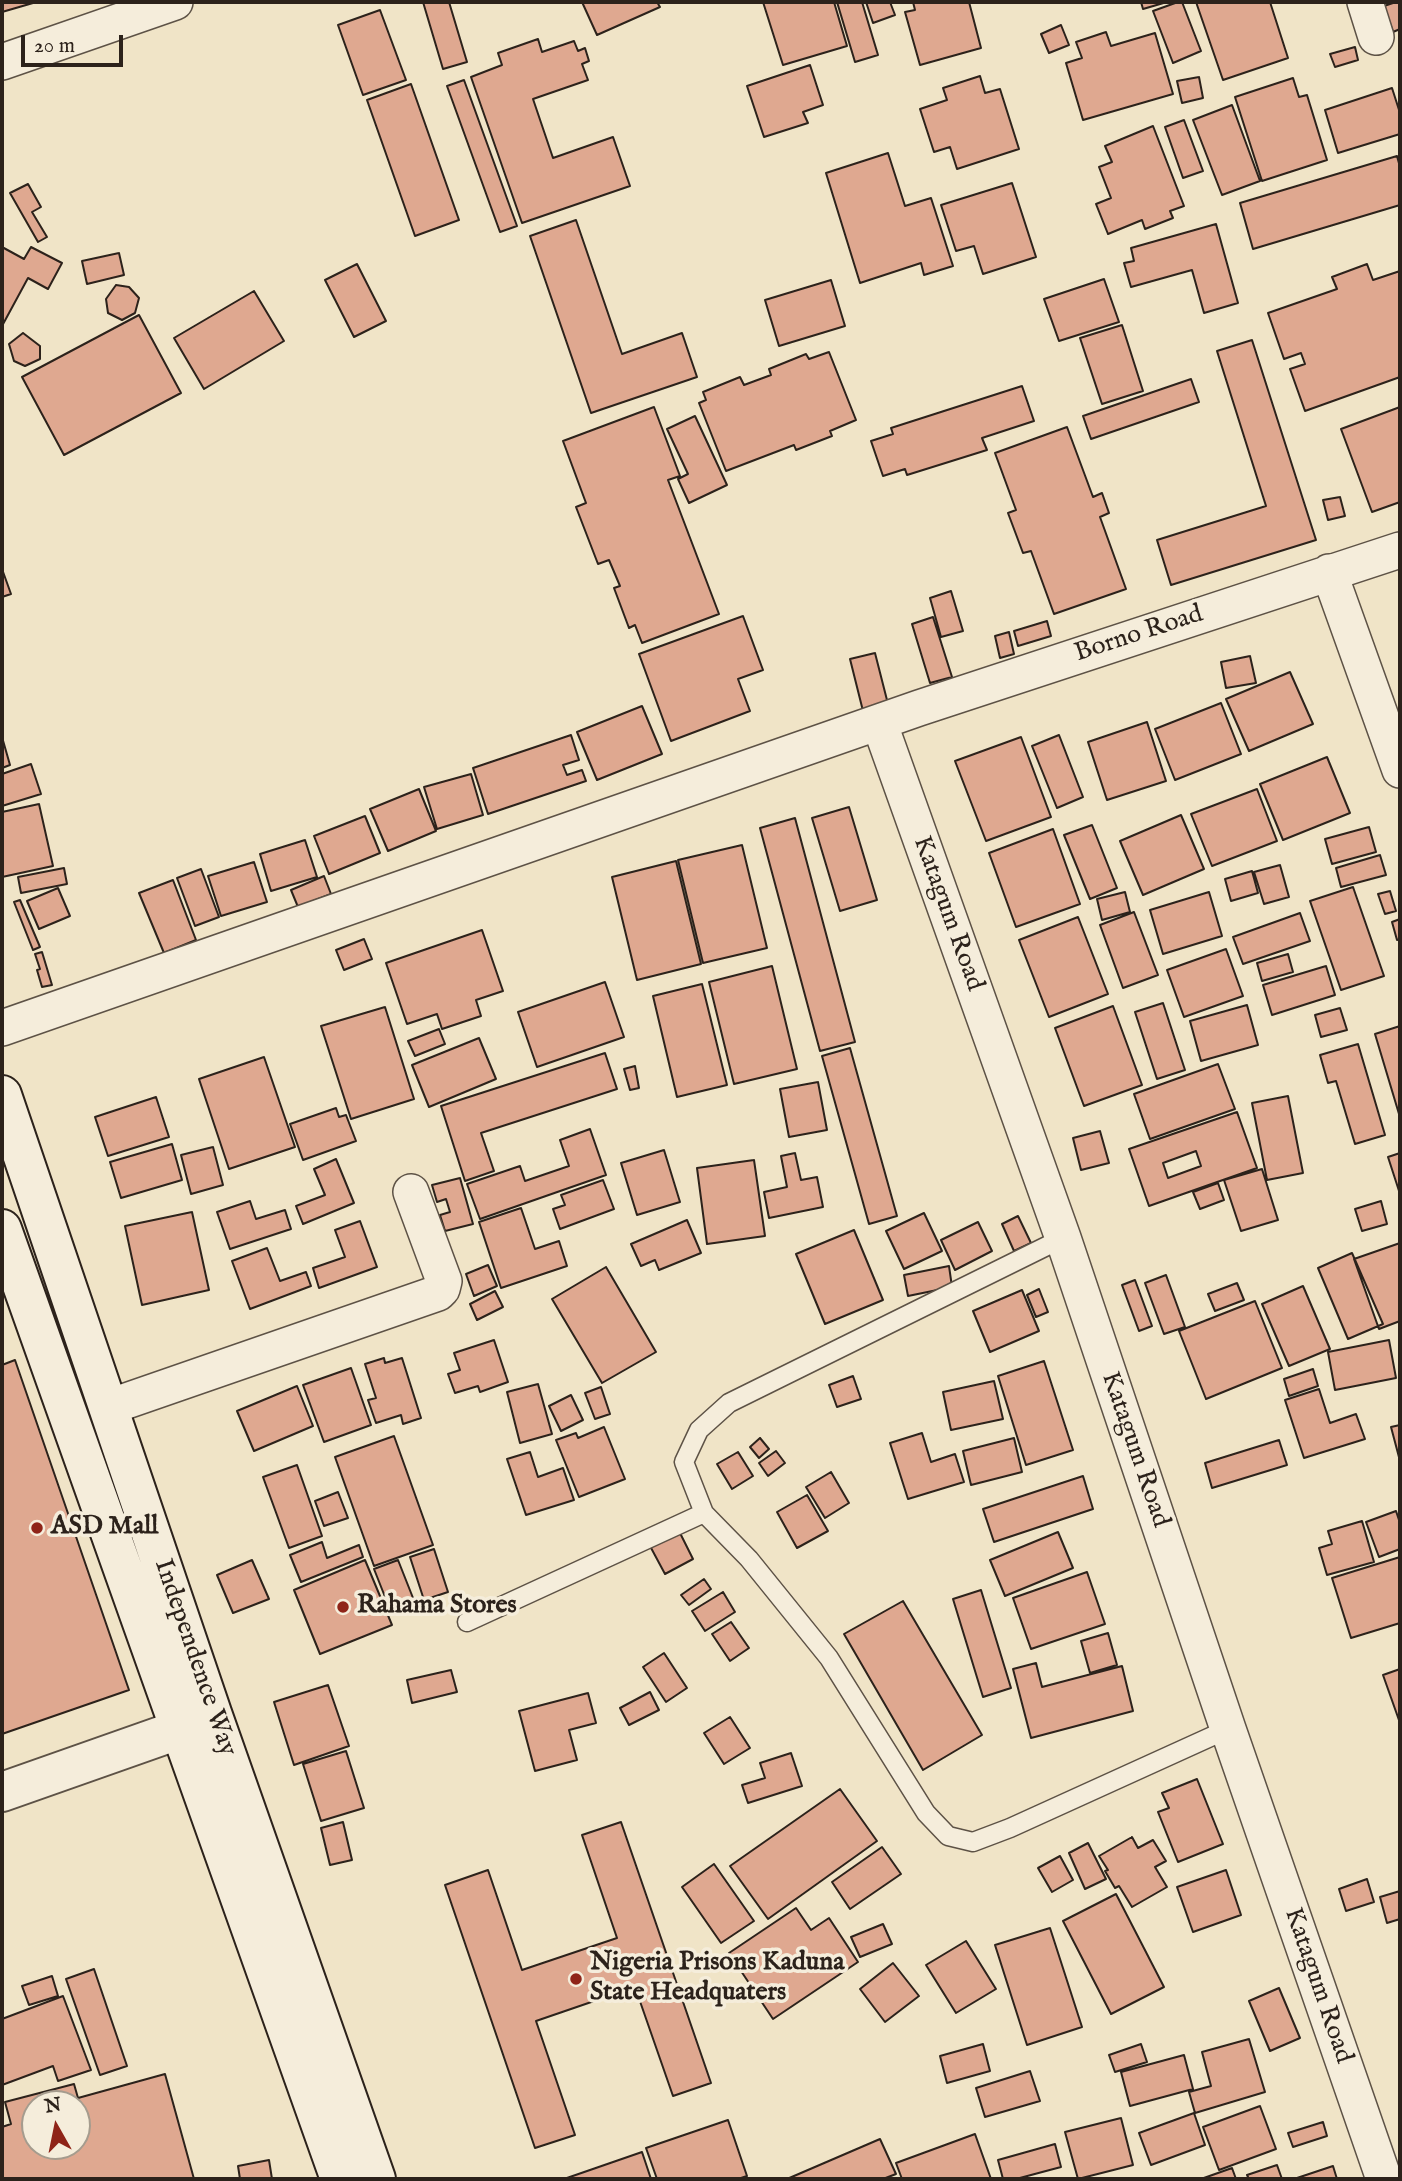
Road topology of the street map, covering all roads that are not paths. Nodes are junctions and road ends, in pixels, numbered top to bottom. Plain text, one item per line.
1 (175, 2) edge
2 (1365, 2) edge
3 (1376, 37) dead end
4 (2, 62) edge
5 (1400, 550) edge
6 (1329, 572) junction
7 (879, 722) junction
8 (1400, 770) edge
9 (2, 1028) edge
10 (2, 1095) edge
11 (411, 1192) dead end
12 (2, 1229) edge
13 (1063, 1238) junction
14 (109, 1407) junction
15 (704, 1513) junction
16 (467, 1622) dead end
17 (1228, 1729) junction
18 (178, 1730) junction
19 (2, 1792) edge
20 (340, 2179) edge
21 (376, 2179) edge
22 (1384, 2179) edge

1 - 4 street
2 - 3 street
5 - 6 street, Borno Road
6 - 7 street, Borno Road
6 - 8 street
7 - 9 street, Borno Road
7 - 13 street, Katagum Road
10 - 14 main road, Independence Way
11 - 14 street
12 - 18 main road, Independence Way
13 - 15 lane
13 - 17 street, Katagum Road
14 - 21 main road, Independence Way
15 - 16 lane
15 - 17 lane
17 - 22 street, Katagum Road
18 - 19 main road
18 - 20 main road, Independence Way

